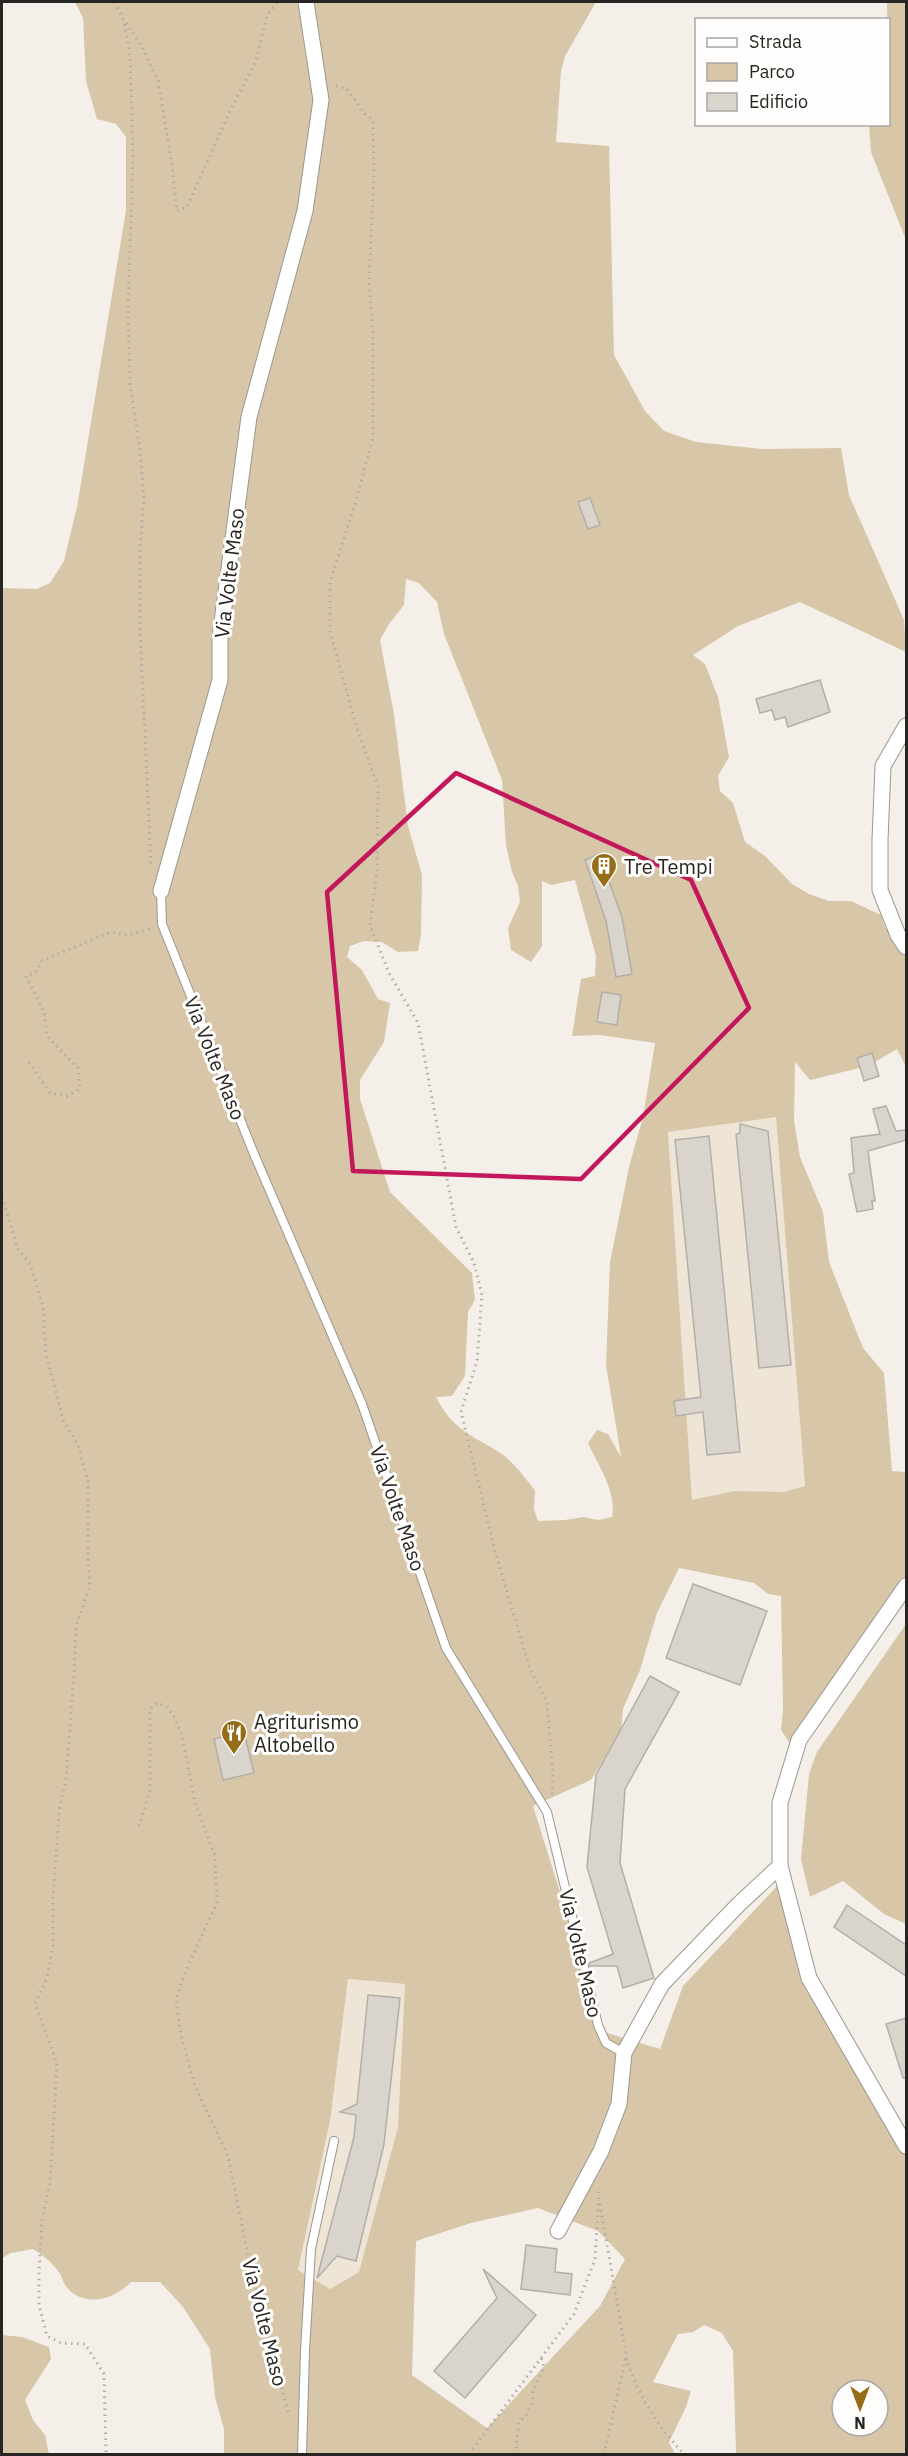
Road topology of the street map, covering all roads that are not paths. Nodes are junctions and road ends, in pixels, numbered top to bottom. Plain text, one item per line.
1 (306, 2) edge
2 (906, 726) edge
3 (161, 891) joint
4 (906, 947) edge
5 (906, 1586) edge
6 (780, 1866) junction
7 (624, 2053) junction
8 (334, 2141) dead end
9 (906, 2146) edge
10 (558, 2231) dead end
11 (302, 2454) edge

1 - 3 street, Via Volte Maso
2 - 4 street
3 - 7 lane, Via Volte Maso
5 - 6 street
6 - 7 street
6 - 9 street
7 - 10 street
8 - 11 lane

